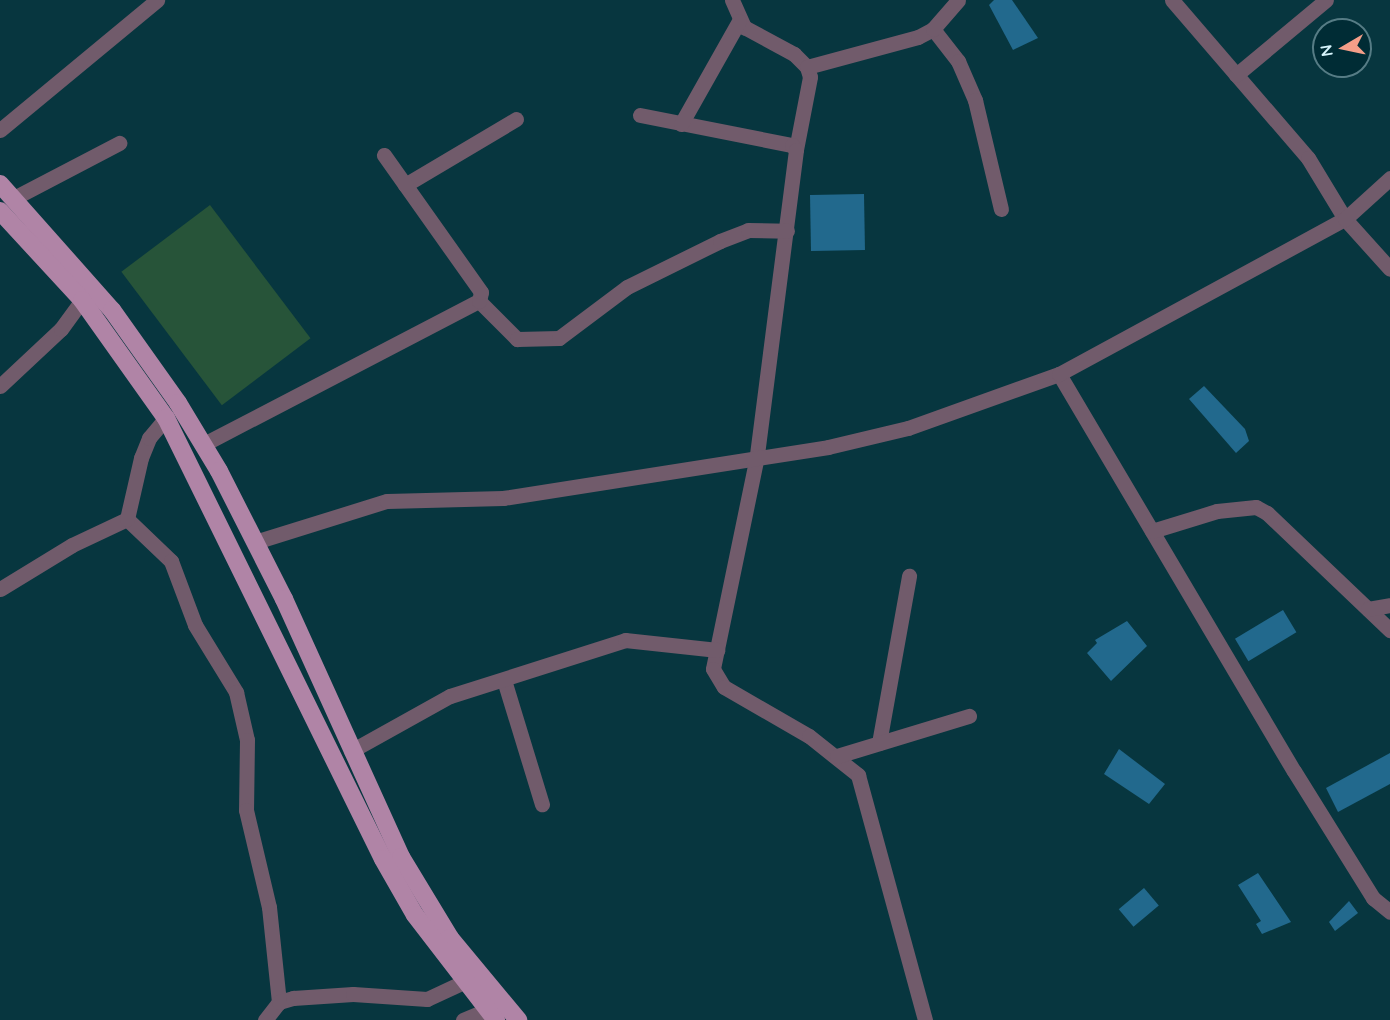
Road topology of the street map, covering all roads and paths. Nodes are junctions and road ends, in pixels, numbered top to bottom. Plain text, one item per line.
1 (157, 0) edge
2 (732, 0) edge
3 (958, 0) edge
4 (1172, 0) edge
5 (1326, 0) edge
6 (739, 21) junction
7 (933, 30) junction
8 (807, 67) junction
9 (1236, 75) junction
10 (640, 115) dead end
11 (516, 118) dead end
12 (681, 124) junction
13 (0, 130) edge
14 (119, 143) dead end
15 (796, 150) junction
16 (384, 155) dead end
17 (1390, 178) edge
18 (0, 184) edge
19 (405, 185) junction
20 (14, 198) junction
21 (1001, 209) dead end
22 (0, 211) edge
23 (1345, 219) junction
24 (788, 231) junction
25 (1390, 269) edge
26 (82, 300) junction
27 (479, 301) junction
28 (1059, 374) junction
29 (0, 386) edge
30 (166, 418) junction
31 (202, 445) junction
32 (757, 456) junction
33 (127, 519) junction
34 (1152, 531) junction
35 (255, 542) junction
36 (909, 576) dead end
37 (0, 589) edge
38 (1390, 605) edge
39 (1368, 609) junction
40 (1390, 630) edge
41 (717, 650) junction
42 (504, 680) junction
43 (969, 716) dead end
44 (879, 743) junction
45 (351, 751) junction
46 (837, 756) junction
47 (542, 804) dead end
48 (1390, 912) edge
49 (464, 982) junction
50 (279, 1002) junction
51 (491, 1015) edge
52 (266, 1020) edge
53 (464, 1020) edge
54 (518, 1020) edge
55 (925, 1020) edge

1 - 13 street
2 - 6 street
3 - 7 street
4 - 9 street
5 - 9 street
6 - 8 street
6 - 12 street
7 - 8 street
7 - 21 street
8 - 15 street
9 - 23 street
10 - 12 street
11 - 19 street
12 - 15 street
14 - 20 street
15 - 24 street
16 - 19 street
17 - 23 street
18 - 20 main road
19 - 27 street
20 - 31 main road
22 - 26 main road
23 - 25 street
23 - 28 street
24 - 27 street
24 - 32 street
26 - 29 street
26 - 30 main road
27 - 31 street
28 - 32 street
28 - 34 street
30 - 33 street
30 - 49 main road
31 - 35 main road
32 - 35 street
32 - 41 street
33 - 37 street
33 - 50 street
34 - 39 street
34 - 48 street
35 - 45 main road
36 - 44 street
38 - 39 street
39 - 40 street
41 - 42 street
41 - 46 street
42 - 45 street
42 - 47 street
43 - 44 street
44 - 46 street
45 - 54 main road
46 - 55 street
49 - 50 street
49 - 51 main road
50 - 52 street
51 - 53 street

